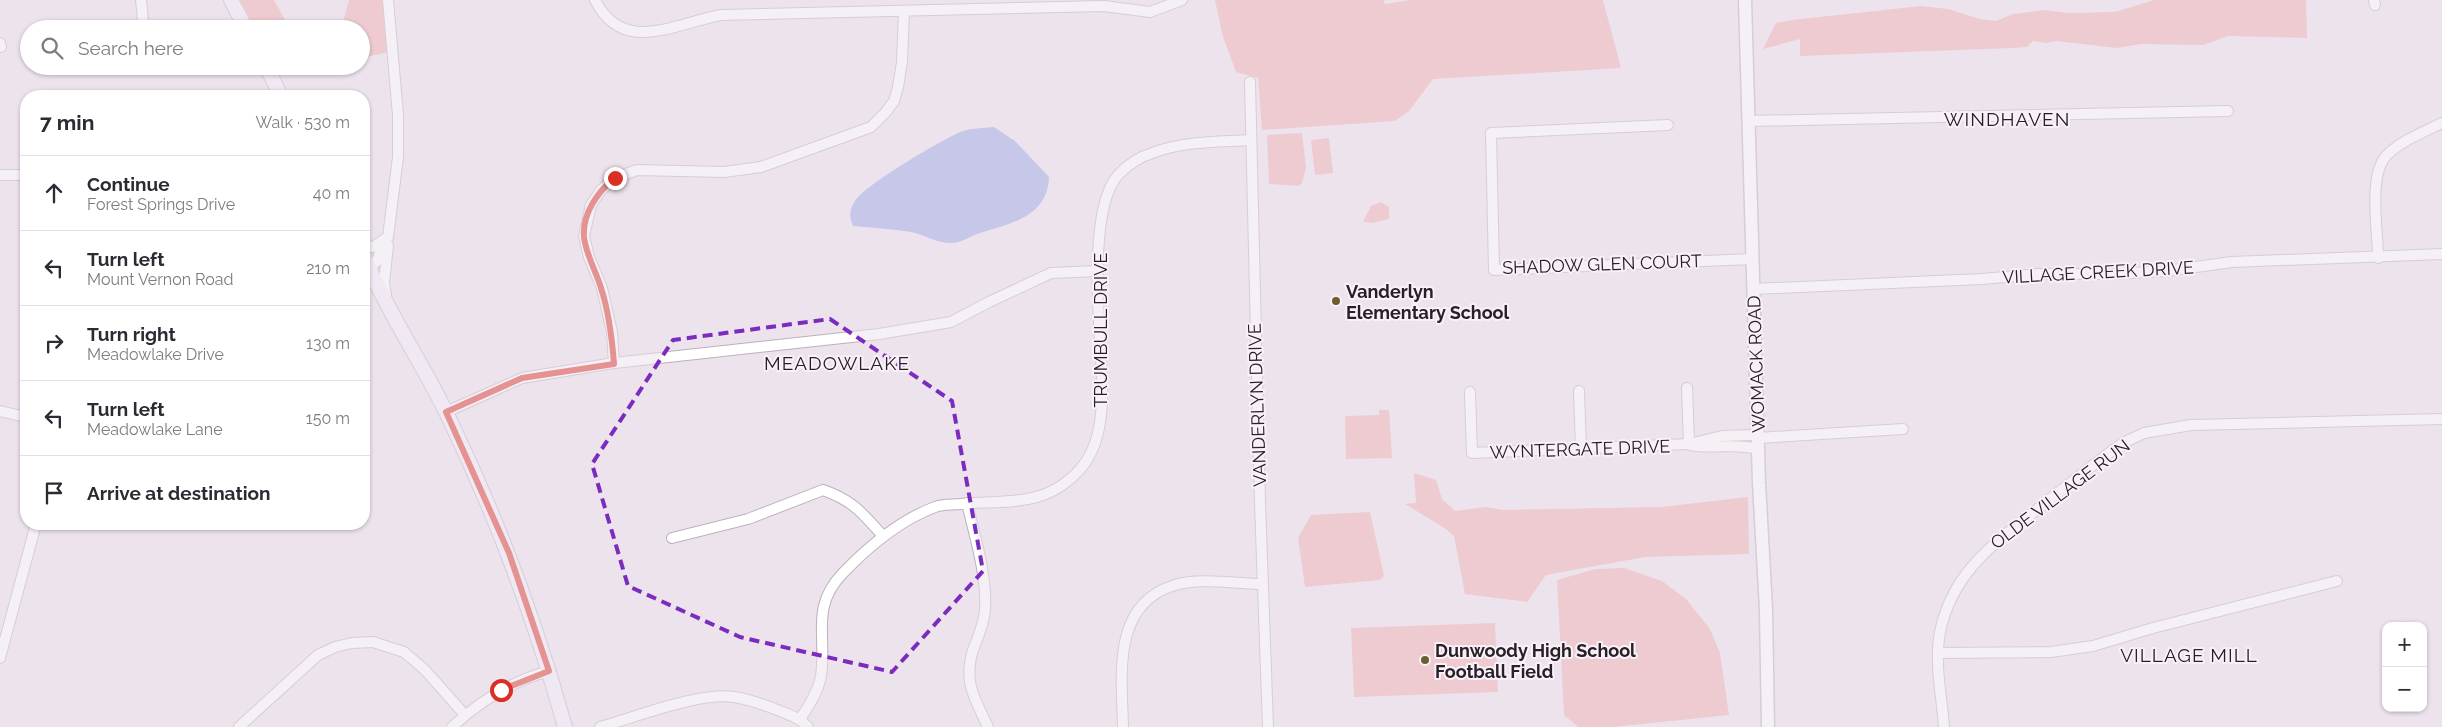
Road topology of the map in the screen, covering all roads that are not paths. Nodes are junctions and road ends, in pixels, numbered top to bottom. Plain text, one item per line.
1 (141, 0) edge
2 (231, 0) edge
3 (388, 0) edge
4 (595, 0) edge
5 (1182, 0) edge
6 (1745, 0) edge
7 (1104, 3) edge
8 (904, 11) junction
9 (143, 20) edge
10 (241, 20) edge
11 (270, 75) edge
12 (1250, 82) dead end
13 (278, 90) edge
14 (2228, 111) dead end
15 (1749, 121) junction
16 (2442, 123) edge
17 (1668, 126) dead end
18 (1250, 140) junction
19 (0, 175) edge
20 (20, 175) edge
21 (386, 238) junction
22 (370, 247) edge
23 (2442, 254) edge
24 (1752, 258) junction
25 (2378, 258) junction
26 (370, 264) edge
27 (1098, 271) junction
28 (370, 273) edge
29 (1753, 288) junction
30 (387, 302) junction
31 (614, 364) junction
32 (1688, 388) dead end
33 (1579, 391) dead end
34 (1470, 392) dead end
35 (0, 410) edge
36 (446, 412) junction
37 (20, 415) edge
38 (2442, 419) edge
39 (1903, 429) dead end
40 (1740, 436) junction
41 (1758, 440) junction
42 (1689, 444) junction
43 (1741, 447) junction
44 (1581, 449) junction
45 (967, 504) junction
46 (34, 530) edge
47 (883, 536) junction
48 (672, 538) dead end
49 (2337, 581) dead end
50 (1263, 584) junction
51 (1938, 653) junction
52 (0, 658) edge
53 (549, 671) junction
54 (465, 715) junction
55 (800, 719) junction
56 (239, 727) edge
57 (452, 727) edge
58 (565, 727) edge
59 (600, 727) edge
60 (808, 727) edge
61 (988, 727) edge
62 (1123, 727) edge
63 (1268, 727) edge
64 (1768, 727) edge
65 (1944, 727) edge

1 - 9 street
2 - 10 main road
3 - 21 street
4 - 8 street
5 - 7 street
6 - 15 street, WOMACK ROAD
7 - 8 street
8 - 31 street
11 - 13 main road
12 - 18 street, VANDERLYN DRIVE
14 - 15 street
15 - 24 street, WOMACK ROAD
16 - 25 street
17 - 24 street, SHADOW GLEN COURT
18 - 27 street, TRUMBULL DRIVE
18 - 50 street, VANDERLYN DRIVE
19 - 20 street
21 - 22 street
21 - 26 street
21 - 30 street
23 - 25 street, VILLAGE CREEK DRIVE
24 - 29 street, WOMACK ROAD
25 - 29 street, VILLAGE CREEK DRIVE
27 - 31 street
27 - 45 street, TRUMBULL DRIVE
28 - 30 main road
29 - 41 street, WOMACK ROAD
30 - 36 main road
31 - 36 street
32 - 42 street
33 - 44 street
34 - 44 street, WYNTERGATE DRIVE
35 - 37 street
36 - 53 main road
38 - 51 street, OLDE VILLAGE RUN
39 - 41 street
40 - 41 street, WYNTERGATE DRIVE
40 - 42 street, WYNTERGATE DRIVE
40 - 43 street
41 - 43 street, WYNTERGATE DRIVE
41 - 64 street, WOMACK ROAD
42 - 43 street, WYNTERGATE DRIVE
42 - 44 street, WYNTERGATE DRIVE
45 - 47 street, TRUMBULL DRIVE
45 - 61 street
46 - 52 street
47 - 48 street
47 - 55 street, TRUMBULL DRIVE
49 - 51 street
50 - 62 street
50 - 63 street, VANDERLYN DRIVE
51 - 65 street, OLDE VILLAGE RUN
53 - 54 street
53 - 58 main road
54 - 56 street
54 - 57 street
55 - 59 street
55 - 60 street

